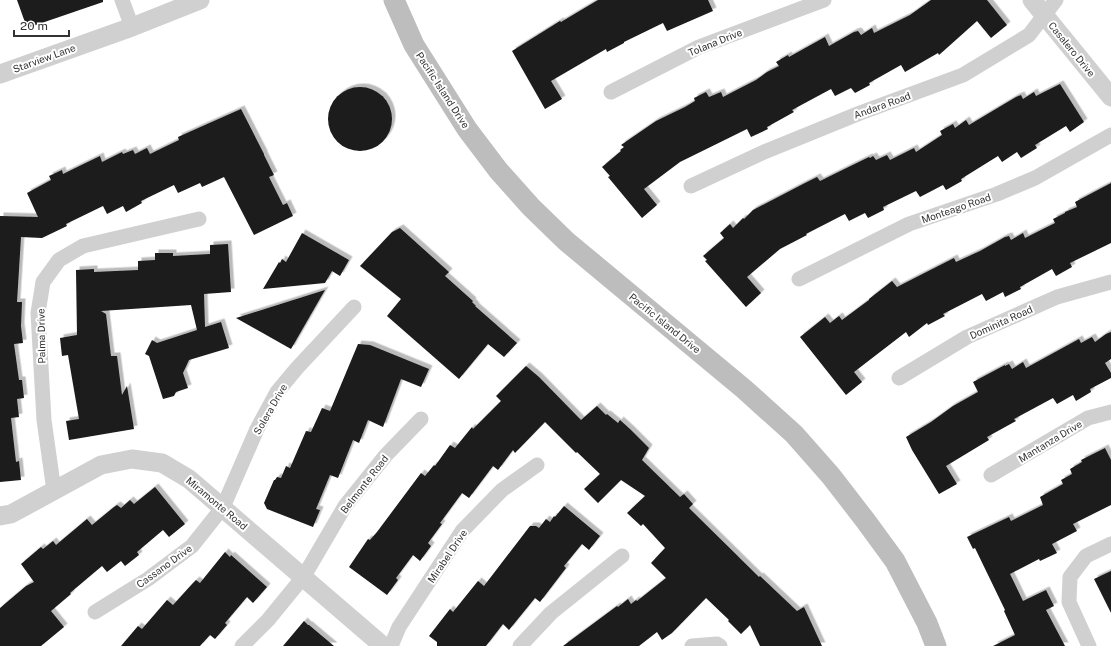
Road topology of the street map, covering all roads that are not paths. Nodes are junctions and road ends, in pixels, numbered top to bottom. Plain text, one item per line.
1 (122, 0) edge
2 (200, 0) edge
3 (394, 0) edge
4 (824, 0) edge
5 (1032, 0) edge
6 (1056, 0) edge
7 (1045, 16) junction
8 (132, 27) junction
9 (0, 74) edge
10 (611, 92) dead end
11 (1111, 97) edge
12 (1111, 135) edge
13 (692, 186) dead end
14 (199, 219) dead end
15 (799, 279) dead end
16 (1111, 282) edge
17 (354, 307) dead end
18 (898, 378) dead end
19 (1111, 412) edge
20 (421, 419) dead end
21 (538, 465) dead end
22 (991, 476) dead end
23 (54, 491) junction
24 (222, 508) junction
25 (0, 516) edge
26 (1111, 544) edge
27 (622, 556) dead end
28 (304, 576) junction
29 (95, 612) dead end
30 (242, 646) edge
31 (384, 646) edge
32 (391, 646) edge
33 (520, 646) edge
34 (692, 646) edge
35 (720, 646) edge
36 (936, 646) edge
37 (1089, 646) edge

1 - 8 street
2 - 8 street, Starview Lane
3 - 36 main road, Pacific Island Drive
4 - 10 street, Tolana Drive
5 - 7 street, Casalero Drive
6 - 7 street, Andara Road
7 - 11 street, Casalero Drive
7 - 13 street, Andara Road
8 - 9 street, Starview Lane
12 - 15 street, Monteago Road
14 - 23 street, Palma Drive
16 - 18 street, Dominita Road
17 - 24 street, Solera Drive
19 - 22 street, Mantanza Drive
20 - 28 street, Belmonte Road
21 - 32 street, Mirabel Drive
23 - 24 street, Miramonte Road
23 - 25 street, Miramonte Road
24 - 28 street, Miramonte Road
24 - 29 street, Cassano Drive
26 - 37 street
27 - 33 street
28 - 30 street, Belmonte Road
28 - 31 street, Miramonte Road
34 - 35 street

